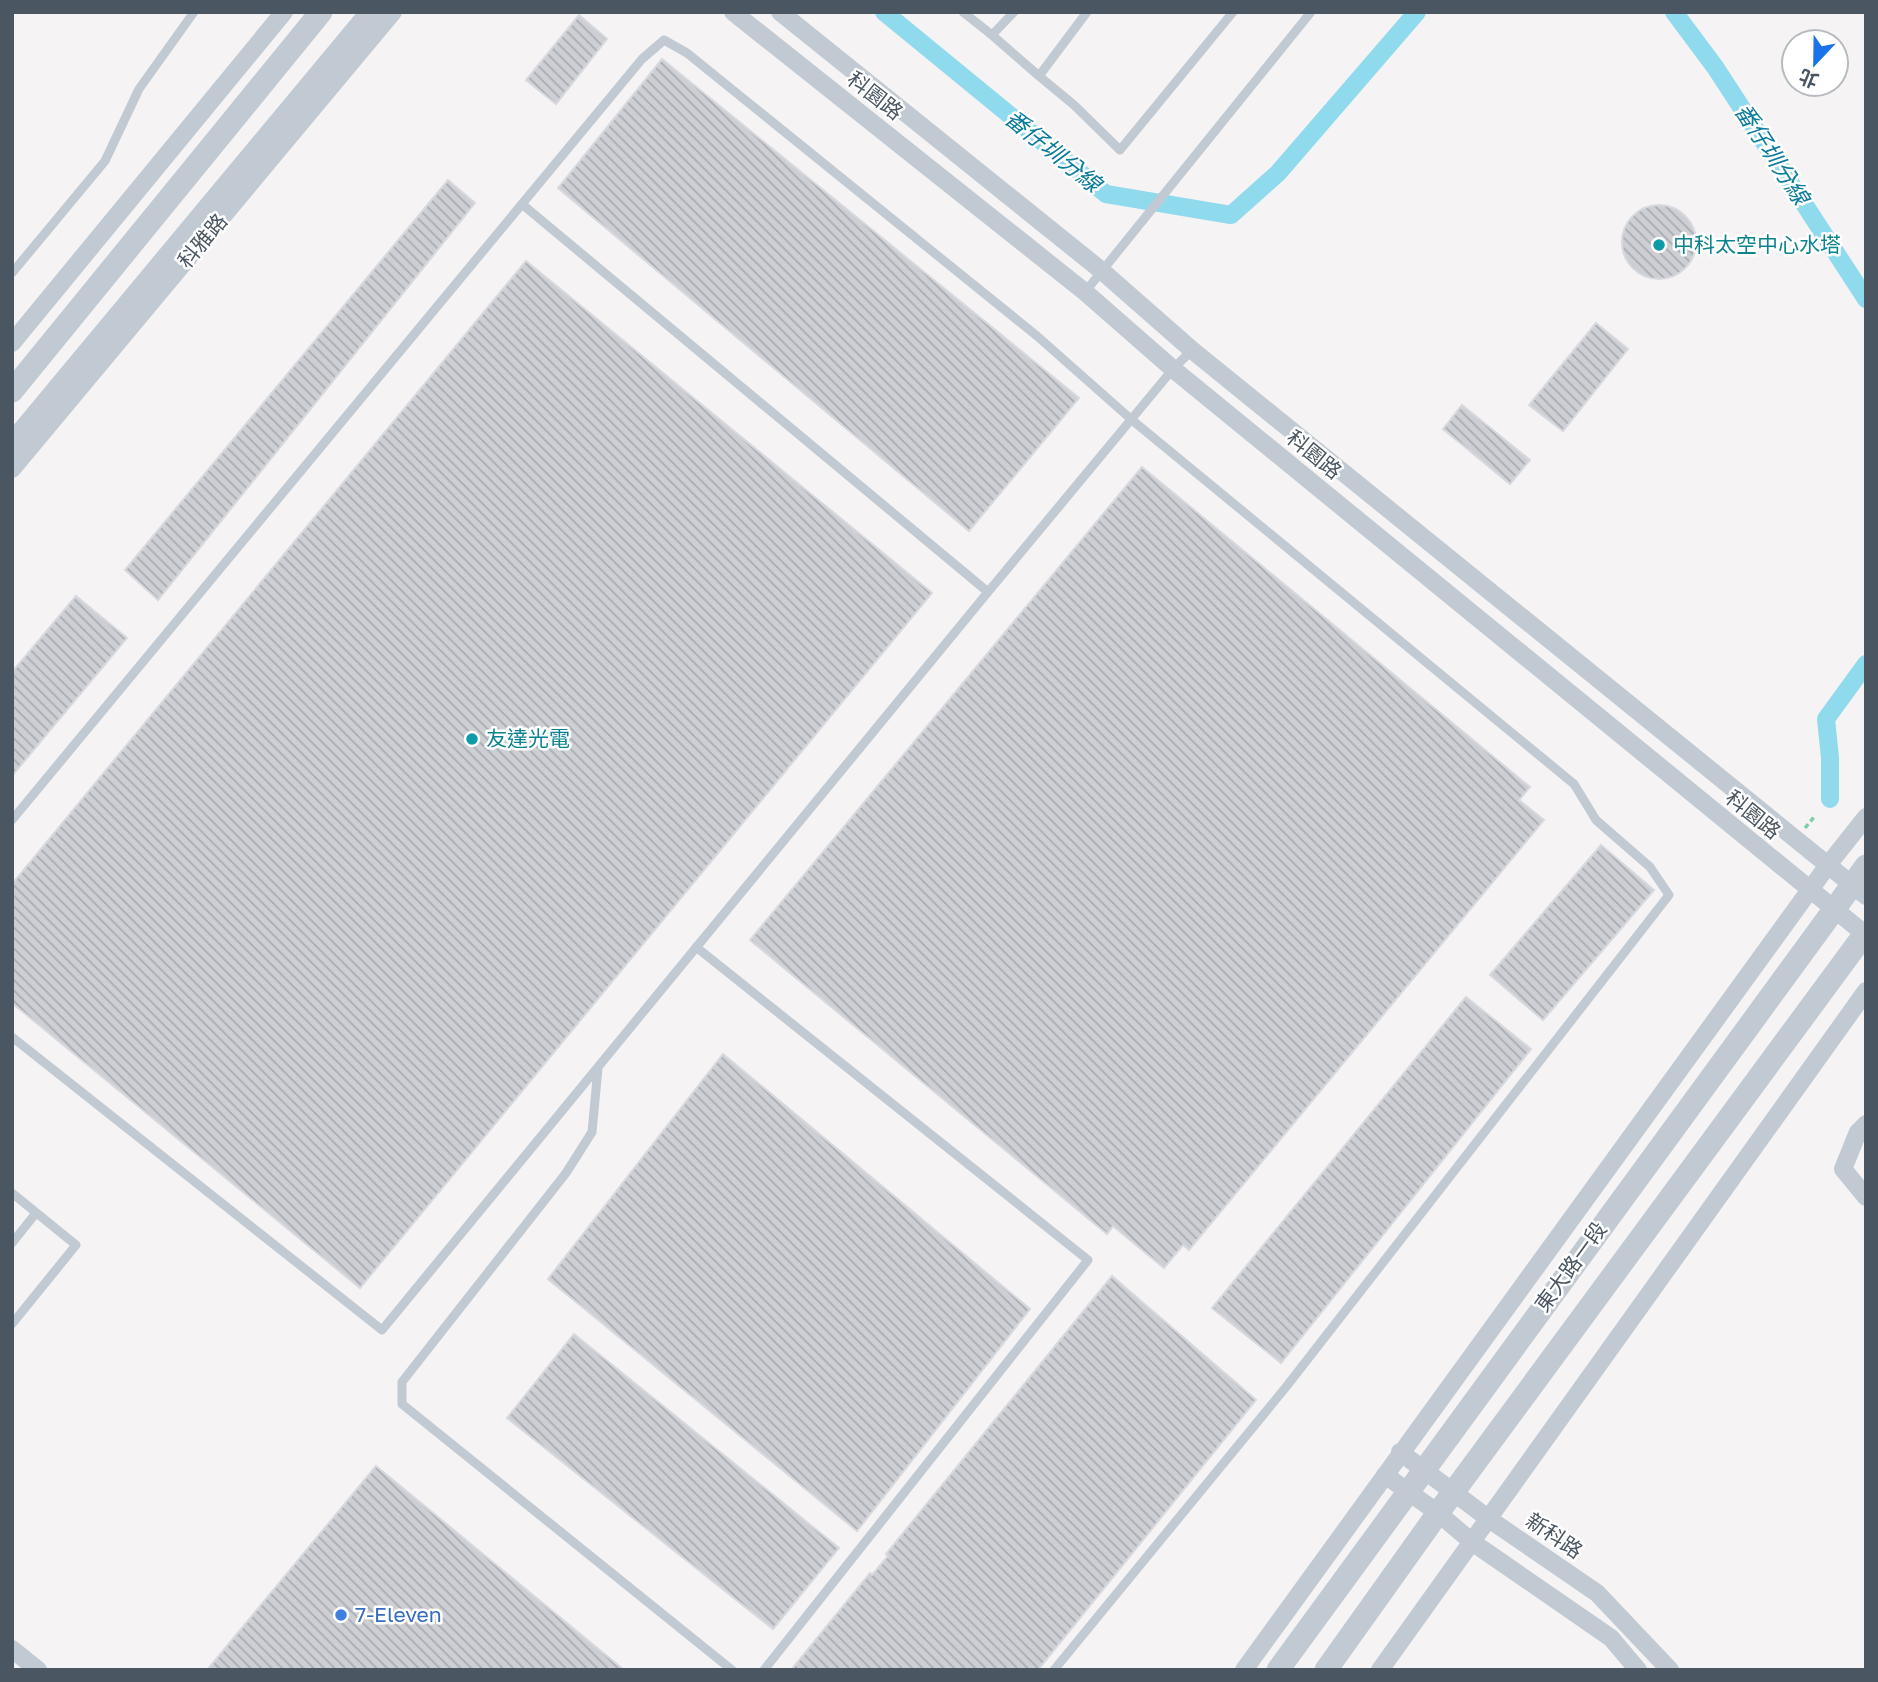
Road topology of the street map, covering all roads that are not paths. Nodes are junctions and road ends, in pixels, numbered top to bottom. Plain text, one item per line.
1 (194, 12) edge
2 (284, 12) edge
3 (321, 12) edge
4 (372, 12) edge
5 (393, 12) edge
6 (780, 12) edge
7 (963, 12) edge
8 (1014, 12) edge
9 (1087, 12) edge
10 (1233, 12) edge
11 (1311, 12) edge
12 (734, 13) edge
13 (992, 35) junction
14 (1039, 76) junction
15 (523, 205) junction
16 (1102, 271) junction
17 (12, 272) edge
18 (1085, 292) junction
19 (12, 343) edge
20 (1192, 350) junction
21 (1173, 369) junction
22 (12, 391) edge
23 (1132, 420) junction
24 (12, 445) edge
25 (12, 470) edge
26 (988, 592) junction
27 (1866, 817) edge
28 (12, 820) edge
29 (1828, 866) junction
30 (1861, 882) edge
31 (1809, 891) junction
32 (1833, 910) junction
33 (1865, 934) edge
34 (696, 947) junction
35 (1866, 991) edge
36 (12, 1037) edge
37 (598, 1066) junction
38 (1866, 1124) edge
39 (12, 1193) edge
40 (1866, 1197) edge
41 (36, 1213) junction
42 (12, 1243) edge
43 (12, 1324) edge
44 (1400, 1452) junction
45 (1423, 1469) junction
46 (1385, 1475) junction
47 (1406, 1492) junction
48 (1454, 1492) junction
49 (1438, 1513) junction
50 (1489, 1519) junction
51 (1472, 1542) junction
52 (12, 1649) edge
53 (38, 1670) edge
54 (732, 1670) edge
55 (764, 1670) edge
56 (1054, 1670) edge
57 (1244, 1670) edge
58 (1278, 1670) edge
59 (1326, 1670) edge
60 (1380, 1670) edge
61 (1638, 1670) edge
62 (1670, 1670) edge

1 - 17 lane
2 - 19 street
3 - 22 street
4 - 24 street, 科雅路
5 - 25 street, 科雅路
6 - 16 street, 科園路
7 - 13 lane
8 - 13 lane
9 - 14 lane
10 - 14 lane
11 - 16 lane
12 - 18 street, 科園路
13 - 14 lane
15 - 23 lane
15 - 26 lane
15 - 28 lane
16 - 18 lane
16 - 20 street, 科園路
18 - 21 street, 科園路
20 - 21 lane
20 - 29 street, 科園路
21 - 23 lane
21 - 31 street, 科園路
23 - 26 lane
23 - 56 lane
26 - 34 lane
27 - 29 street
29 - 30 street, 科園路
29 - 31 street
30 - 32 street, 東大路一段
31 - 32 street, 科園路
31 - 44 street
32 - 33 street, 科園路
32 - 45 street, 東大路一段
33 - 48 street, 東大路一段
34 - 37 lane
34 - 55 lane
35 - 50 street
36 - 37 lane
37 - 54 lane
38 - 40 street
39 - 41 lane
41 - 42 lane
41 - 43 lane
44 - 45 street, 新科路
44 - 46 street
45 - 47 street, 東大路一段
45 - 48 street, 新科路
46 - 47 street
46 - 57 street
47 - 49 street
47 - 58 street, 東大路一段
48 - 49 street, 東大路一段
48 - 50 street, 新科路
49 - 51 street
49 - 59 street, 東大路一段
50 - 51 street
50 - 62 street, 新科路
51 - 60 street
51 - 61 street
52 - 53 street

